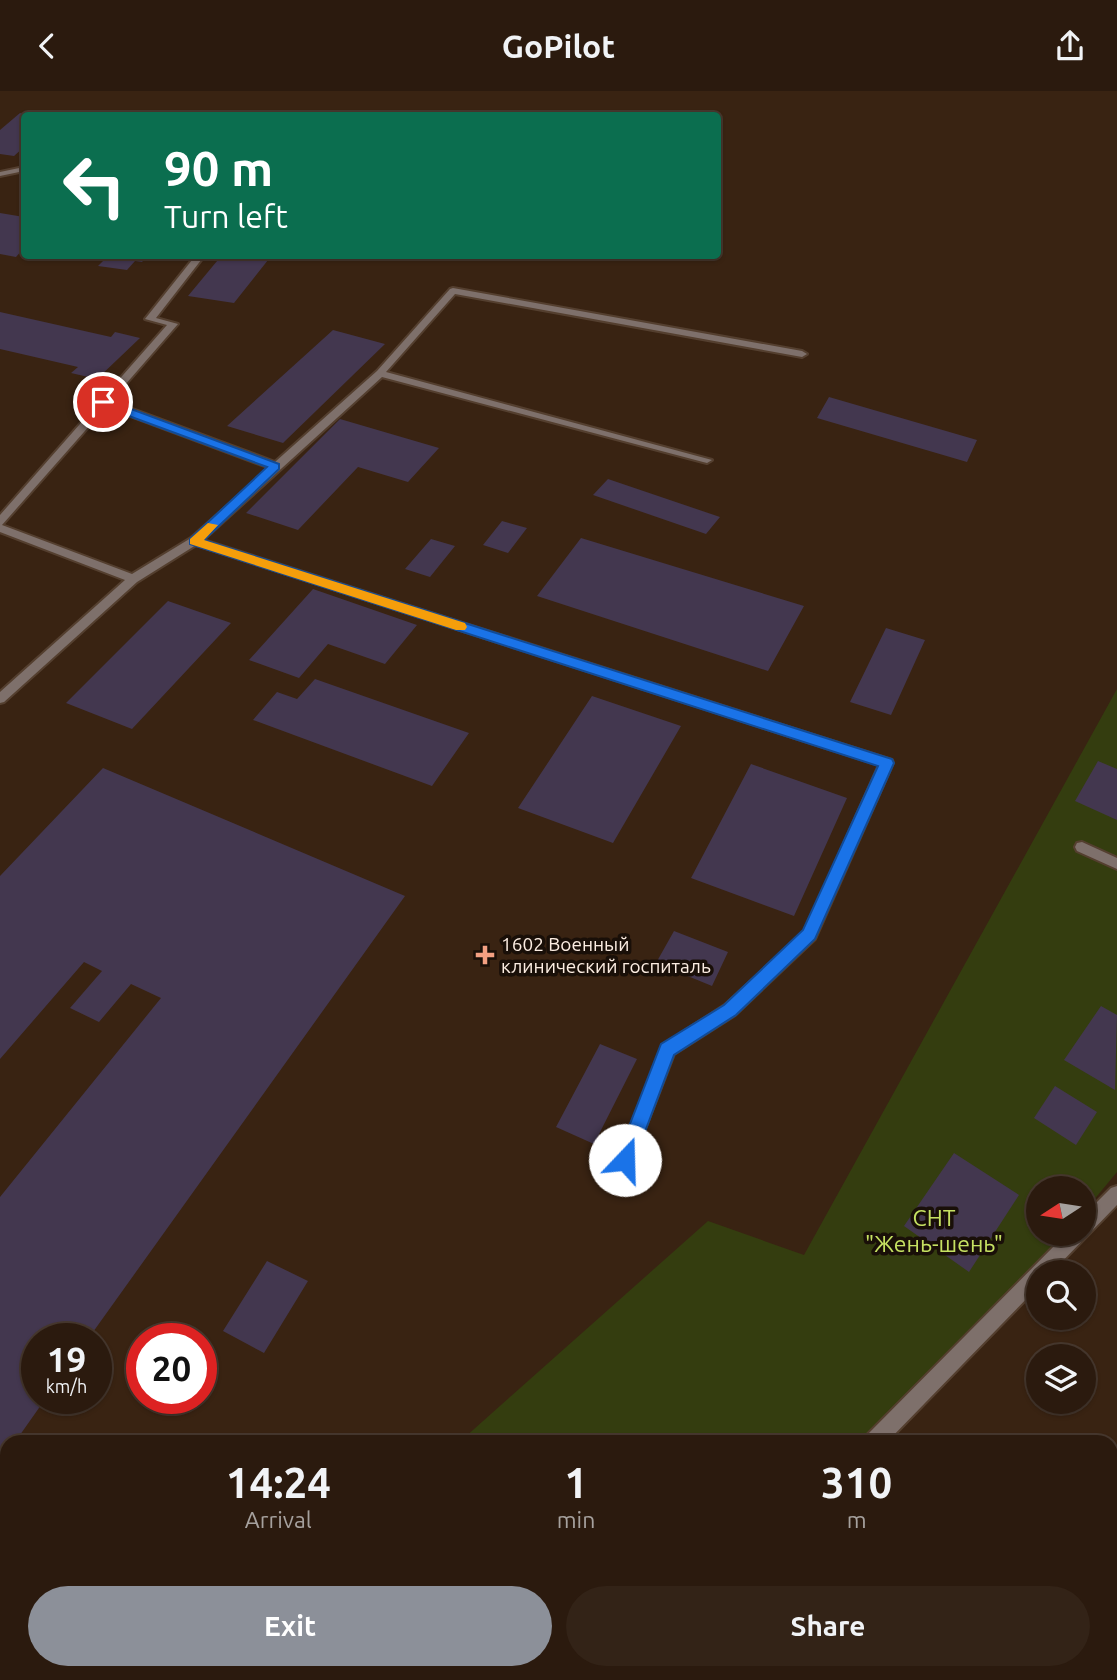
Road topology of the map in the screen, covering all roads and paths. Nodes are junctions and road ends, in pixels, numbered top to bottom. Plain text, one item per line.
1 (21, 170) edge
2 (0, 174) edge
3 (198, 259) edge
4 (802, 354) dead end
5 (380, 373) junction
6 (103, 402) junction
7 (707, 460) dead end
8 (275, 466) junction
9 (0, 522) edge
10 (0, 528) edge
11 (195, 541) junction
12 (133, 579) junction
13 (0, 699) edge
14 (1082, 848) dead end
15 (1117, 864) edge
16 (625, 1160) dead end
17 (1117, 1193) edge
18 (1096, 1215) edge
19 (1066, 1246) edge
20 (1052, 1260) edge
21 (1026, 1286) edge
22 (881, 1435) edge

1 - 2 lane
3 - 6 lane
4 - 5 lane
5 - 7 lane
5 - 8 lane
6 - 8 lane
6 - 9 lane
8 - 11 lane
10 - 12 lane
11 - 12 lane
11 - 16 lane
12 - 13 lane
14 - 15 lane
17 - 18 lane
19 - 20 lane
21 - 22 lane

